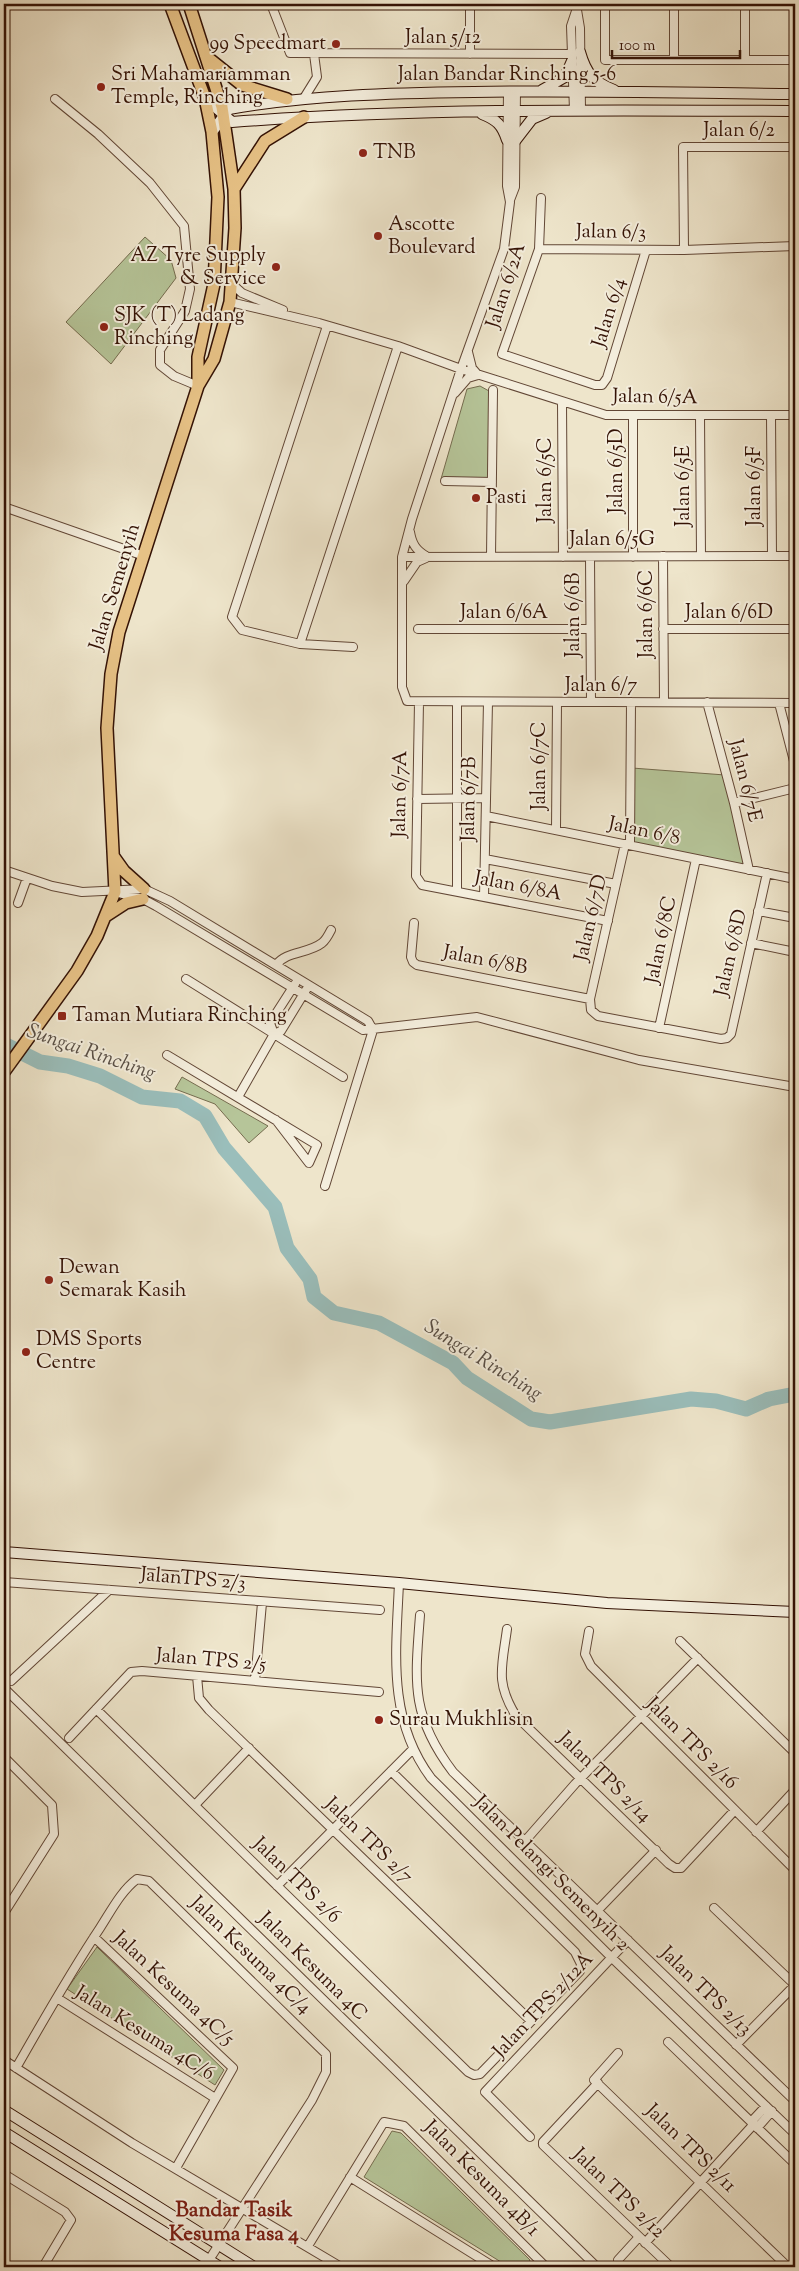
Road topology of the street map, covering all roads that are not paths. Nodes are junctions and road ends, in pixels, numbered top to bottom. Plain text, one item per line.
1 (170, 4) edge
2 (189, 4) edge
3 (271, 4) edge
4 (470, 4) edge
5 (605, 4) edge
6 (674, 4) edge
7 (745, 4) edge
8 (576, 8) edge
9 (314, 54) junction
10 (470, 54) junction
11 (575, 56) junction
12 (207, 57) junction
13 (674, 60) junction
14 (746, 60) junction
15 (795, 60) edge
16 (512, 91) junction
17 (539, 91) junction
18 (577, 91) junction
19 (621, 92) junction
20 (795, 94) edge
21 (205, 98) junction
22 (304, 98) junction
23 (55, 99) dead end
24 (287, 100) junction
25 (577, 110) junction
26 (472, 111) junction
27 (512, 111) junction
28 (551, 111) junction
29 (795, 111) edge
30 (223, 116) junction
31 (304, 116) junction
32 (212, 132) junction
33 (511, 140) junction
34 (795, 147) edge
35 (234, 189) junction
36 (542, 198) dead end
37 (795, 246) edge
38 (539, 249) junction
39 (646, 250) junction
40 (684, 250) junction
41 (232, 284) junction
42 (230, 302) junction
43 (299, 318) junction
44 (327, 326) junction
45 (398, 346) junction
46 (468, 348) junction
47 (460, 369) junction
48 (478, 375) junction
49 (602, 385) joint
50 (198, 386) junction
51 (493, 390) dead end
52 (451, 398) junction
53 (562, 402) junction
54 (634, 415) junction
55 (772, 415) junction
56 (795, 415) edge
57 (700, 416) junction
58 (445, 481) dead end
59 (492, 482) junction
60 (4, 507) edge
61 (410, 528) junction
62 (144, 556) junction
63 (663, 556) junction
64 (701, 556) junction
65 (772, 556) junction
66 (795, 556) edge
67 (402, 557) junction
68 (428, 557) junction
69 (491, 557) junction
70 (563, 557) junction
71 (590, 557) junction
72 (633, 557) junction
73 (402, 584) junction
74 (418, 629) dead end
75 (590, 629) junction
76 (663, 629) junction
77 (795, 629) edge
78 (300, 644) junction
79 (353, 648) dead end
80 (419, 702) junction
81 (457, 702) junction
82 (488, 702) junction
83 (557, 702) junction
84 (591, 702) junction
85 (631, 702) junction
86 (664, 702) junction
87 (707, 702) junction
88 (779, 703) junction
89 (795, 703) edge
90 (795, 765) edge
91 (795, 788) edge
92 (457, 797) junction
93 (486, 798) junction
94 (417, 799) junction
95 (734, 803) junction
96 (486, 816) junction
97 (556, 830) junction
98 (112, 835) junction
99 (628, 845) junction
100 (114, 857) junction
101 (485, 859) junction
102 (696, 859) junction
103 (4, 870) edge
104 (749, 870) junction
105 (767, 873) junction
106 (27, 878) junction
107 (795, 879) edge
108 (616, 884) junction
109 (422, 885) joint
110 (457, 891) junction
111 (111, 892) junction
112 (144, 894) junction
113 (484, 896) junction
114 (18, 903) dead end
115 (758, 911) junction
116 (106, 916) junction
117 (795, 918) edge
118 (608, 921) junction
119 (414, 923) dead end
120 (332, 930) dead end
121 (98, 936) junction
122 (751, 943) junction
123 (795, 952) edge
124 (276, 965) junction
125 (186, 979) dead end
126 (298, 979) junction
127 (308, 986) junction
128 (293, 987) junction
129 (304, 994) junction
130 (590, 999) junction
131 (659, 1028) junction
132 (373, 1030) junction
133 (274, 1034) junction
134 (167, 1055) dead end
135 (7, 1068) edge
136 (344, 1077) dead end
137 (795, 1087) edge
138 (238, 1097) junction
139 (276, 1120) junction
140 (325, 1186) dead end
141 (4, 1552) edge
142 (4, 1582) edge
143 (399, 1583) junction
144 (109, 1590) junction
145 (262, 1603) junction
146 (380, 1610) dead end
147 (795, 1612) edge
148 (420, 1615) dead end
149 (507, 1629) dead end
150 (589, 1631) dead end
151 (680, 1641) dead end
152 (698, 1658) junction
153 (197, 1676) junction
154 (12, 1681) dead end
155 (255, 1681) junction
156 (4, 1688) edge
157 (379, 1692) dead end
158 (96, 1709) junction
159 (640, 1717) junction
160 (68, 1738) dead end
161 (248, 1748) junction
162 (413, 1749) junction
163 (795, 1753) edge
164 (4, 1757) edge
165 (391, 1771) junction
166 (581, 1778) junction
167 (795, 1790) edge
168 (195, 1805) junction
169 (735, 1810) junction
170 (333, 1830) junction
171 (756, 1832) junction
172 (525, 1841) junction
173 (656, 1850) junction
174 (795, 1870) edge
175 (277, 1886) junction
176 (714, 1908) dead end
177 (597, 1911) junction
178 (4, 1913) edge
179 (94, 1937) junction
180 (628, 1940) junction
181 (612, 1958) junction
182 (795, 1985) edge
183 (57, 1998) junction
184 (531, 2021) junction
185 (668, 2042) dead end
186 (736, 2045) junction
187 (618, 2053) dead end
188 (4, 2060) edge
189 (16, 2068) junction
190 (598, 2083) junction
191 (214, 2098) junction
192 (795, 2101) edge
193 (769, 2109) junction
194 (4, 2110) edge
195 (754, 2125) junction
196 (4, 2132) edge
197 (795, 2134) edge
198 (530, 2137) dead end
199 (795, 2164) edge
200 (176, 2168) junction
201 (4, 2174) edge
202 (350, 2178) junction
203 (701, 2182) junction
204 (241, 2209) junction
205 (642, 2240) junction
206 (219, 2245) junction
207 (308, 2246) junction
208 (209, 2260) junction
209 (538, 2260) junction
210 (618, 2260) dead end
211 (44, 2267) edge
212 (220, 2267) edge
213 (254, 2267) edge
214 (341, 2267) edge
215 (494, 2267) edge
216 (534, 2267) edge
217 (546, 2267) edge
218 (597, 2267) edge
219 (671, 2267) edge
220 (788, 2267) edge

1 - 21 main road, Jalan Semenyih
2 - 12 main road, Jalan Semenyih
3 - 9 street, Jalan 5/12
4 - 10 street
5 - 13 street
6 - 13 street
7 - 14 street
8 - 11 street
9 - 10 street, Jalan 5/12
9 - 22 street
10 - 11 street, Jalan 5/12
11 - 17 street
11 - 18 street
11 - 18 street
11 - 19 street
12 - 24 main road
12 - 30 main road, Jalan Semenyih
13 - 14 street
14 - 15 street
16 - 17 street, Jalan Bandar Rinching 5-6
16 - 22 street, Jalan Bandar Rinching 5-6
16 - 27 street
17 - 18 street, Jalan Bandar Rinching 5-6
18 - 19 street, Jalan Bandar Rinching 5-6
18 - 25 street
19 - 20 street, Jalan Bandar Rinching 5-6
21 - 30 street
21 - 32 main road, Jalan Semenyih
22 - 24 street, Jalan Bandar Rinching 5-6
23 - 50 street
24 - 30 street, Jalan Bandar Rinching 5-6
25 - 28 street, Jalan Bandar Rinching 5-6
25 - 29 street, Jalan Bandar Rinching 5-6
26 - 27 street, Jalan Bandar Rinching 5-6
26 - 31 street, Jalan Bandar Rinching 5-6
26 - 33 street
27 - 28 street, Jalan Bandar Rinching 5-6
27 - 33 street
28 - 33 street
30 - 31 street, Jalan Bandar Rinching 5-6
30 - 32 street
30 - 35 main road, Jalan Semenyih
31 - 35 main road
32 - 50 main road, Jalan Semenyih
33 - 46 street
34 - 40 street, Jalan 6/2
35 - 41 main road, Jalan Semenyih
36 - 38 street, Jalan 6/2A
37 - 40 street, Jalan 6/3
38 - 39 street, Jalan 6/3
38 - 49 street, Jalan 6/2A
39 - 40 street, Jalan 6/3
39 - 49 street, Jalan 6/4
41 - 42 main road, Jalan Semenyih
41 - 43 street
42 - 43 street
42 - 50 main road, Jalan Semenyih
43 - 44 street, Jalan 6/5A
44 - 45 street, Jalan 6/5A
44 - 78 street
45 - 47 street, Jalan 6/5A
45 - 78 street
46 - 47 street
46 - 48 street
47 - 48 street, Jalan 6/5A
47 - 52 street
48 - 52 street
48 - 53 street, Jalan 6/5A
50 - 62 main road, Jalan Semenyih
51 - 59 street
52 - 61 street
53 - 54 street, Jalan 6/5A
53 - 70 street, Jalan 6/5C
54 - 57 street, Jalan 6/5A
54 - 72 street, Jalan 6/5D
55 - 56 street, Jalan 6/5A
55 - 57 street, Jalan 6/5A
55 - 65 street, Jalan 6/5F
57 - 64 street, Jalan 6/5E
58 - 59 street
59 - 69 street
60 - 62 street
61 - 67 street
61 - 68 street
62 - 98 main road, Jalan Semenyih
63 - 64 street, Jalan 6/5G
63 - 72 street, Jalan 6/5G
63 - 76 street, Jalan 6/6C
64 - 65 street, Jalan 6/5G
65 - 66 street, Jalan 6/5G
67 - 68 street, Jalan 6/5G
67 - 73 street
68 - 69 street, Jalan 6/5G
68 - 73 street
69 - 70 street, Jalan 6/5G
70 - 71 street, Jalan 6/5G
71 - 72 street, Jalan 6/5G
71 - 75 street, Jalan 6/6B
73 - 80 street, Jalan 6/7
74 - 75 street, Jalan 6/6A
75 - 84 street, Jalan 6/6B
76 - 77 street, Jalan 6/6D
76 - 86 street, Jalan 6/6C
78 - 79 street
80 - 81 street, Jalan 6/7
80 - 94 street, Jalan 6/7A
81 - 82 street, Jalan 6/7
81 - 92 street
82 - 83 street, Jalan 6/7
82 - 93 street, Jalan 6/7B
83 - 84 street, Jalan 6/7
83 - 97 street, Jalan 6/7C
84 - 85 street, Jalan 6/7
85 - 86 street, Jalan 6/7
85 - 99 street, Jalan 6/7D
86 - 87 street, Jalan 6/7
87 - 88 street, Jalan 6/7
87 - 95 street, Jalan 6/7E
88 - 89 street, Jalan 6/7
88 - 90 street
91 - 95 street
92 - 93 street
92 - 94 street
92 - 110 street
93 - 96 street, Jalan 6/7B
94 - 109 street, Jalan 6/7A
95 - 104 street, Jalan 6/7E
96 - 97 street, Jalan 6/8
96 - 101 street, Jalan 6/7B
97 - 99 street, Jalan 6/8
98 - 100 main road, Jalan Semenyih
98 - 111 main road, Jalan Semenyih
99 - 102 street, Jalan 6/8
99 - 108 street, Jalan 6/7D
100 - 111 main road, Jalan Semenyih
100 - 112 main road
101 - 108 street
101 - 113 street, Jalan 6/7B
102 - 104 street, Jalan 6/8
102 - 131 street, Jalan 6/8C
103 - 106 street
104 - 105 street, Jalan 6/8
105 - 107 street, Jalan 6/8
105 - 115 street, Jalan 6/8D
106 - 111 street
106 - 114 street
108 - 118 street, Jalan 6/7D
109 - 110 street, Jalan 6/8A
110 - 113 street, Jalan 6/8A
111 - 112 street
111 - 116 main road, Jalan Semenyih
111 - 121 main road, Jalan Semenyih
112 - 116 main road
112 - 124 street
112 - 128 street
113 - 118 street, Jalan 6/8A
115 - 117 street
115 - 122 street, Jalan 6/8D
116 - 121 main road, Jalan Semenyih
118 - 130 street, Jalan 6/7D
119 - 130 street, Jalan 6/8B
120 - 124 street
121 - 135 main road, Jalan Semenyih
122 - 123 street
122 - 131 street, Jalan 6/8D
124 - 126 street
125 - 133 street
126 - 127 street
126 - 128 street
127 - 129 street
127 - 132 street
128 - 129 street
128 - 133 street
129 - 132 street
129 - 133 street
130 - 131 street
132 - 137 street
132 - 140 street
133 - 136 street
133 - 138 street
134 - 138 street
138 - 139 street
139 - 139 street
141 - 143 street
142 - 144 street, JalanTPS 2/3
143 - 147 street
143 - 162 street, Jalan Pelangi Semenyih 2
144 - 145 street, JalanTPS 2/3
144 - 154 street
145 - 146 street, JalanTPS 2/3
145 - 155 street
148 - 172 street, Jalan TPS 2/13
149 - 166 street, Jalan TPS 2/14
150 - 159 street, Jalan TPS 2/16
151 - 152 street
152 - 159 street
152 - 163 street
153 - 155 street, Jalan TPS 2/5
153 - 158 street, Jalan TPS 2/5
153 - 161 street, Jalan TPS 2/7
155 - 157 street, Jalan TPS 2/5
156 - 218 street, Jalan Kesuma 4C
158 - 160 street, Jalan TPS 2/5
158 - 168 street, Jalan TPS 2/6
159 - 166 street
159 - 169 street, Jalan TPS 2/16
161 - 168 street
161 - 170 street, Jalan TPS 2/7
162 - 165 street
162 - 181 street, Jalan Pelangi Semenyih 2
164 - 178 street
165 - 170 street
165 - 184 street
166 - 172 street
166 - 173 street, Jalan TPS 2/14
167 - 171 street
168 - 175 street, Jalan TPS 2/6
169 - 171 street, Jalan TPS 2/16
169 - 173 street, Jalan TPS 2/14
170 - 175 street
170 - 184 street, Jalan TPS 2/7
171 - 174 street, Jalan TPS 2/16
172 - 177 street, Jalan TPS 2/13
173 - 177 street
175 - 184 street, Jalan TPS 2/6
176 - 182 street
177 - 180 street, Jalan TPS 2/13
179 - 183 street, Jalan Kesuma 4C/4
179 - 191 street, Jalan Kesuma 4C/5
179 - 204 street, Jalan Kesuma 4C/4
180 - 181 street, Jalan TPS 2/12A
180 - 186 street, Jalan TPS 2/13
181 - 193 street, Jalan Pelangi Semenyih 2
181 - 198 street, Jalan TPS 2/12A
182 - 186 street
183 - 189 street, Jalan Kesuma 4C/4
183 - 191 street, Jalan Kesuma 4C/6
185 - 195 street
186 - 192 street, Jalan TPS 2/13
187 - 190 street
188 - 189 street
189 - 200 street
190 - 203 street, Jalan TPS 2/11
190 - 205 street, Jalan TPS 2/12
191 - 200 street, Jalan Kesuma 4C/5
193 - 195 street
193 - 197 street, Jalan Pelangi Semenyih 2
194 - 206 street
195 - 199 street
195 - 203 street
196 - 208 street
200 - 204 street
201 - 211 street
202 - 207 street, Jalan Kesuma 4B/1
202 - 209 street, Jalan Kesuma 4B/1
202 - 215 street
203 - 205 street
203 - 220 street, Jalan TPS 2/11
204 - 206 street, Jalan Kesuma 4C/4
204 - 207 street
205 - 210 street
205 - 219 street, Jalan TPS 2/12
206 - 208 street, Jalan Kesuma 4C/4
206 - 213 street
207 - 214 street
208 - 212 street
209 - 216 street
209 - 217 street, Jalan Kesuma 4B/1

